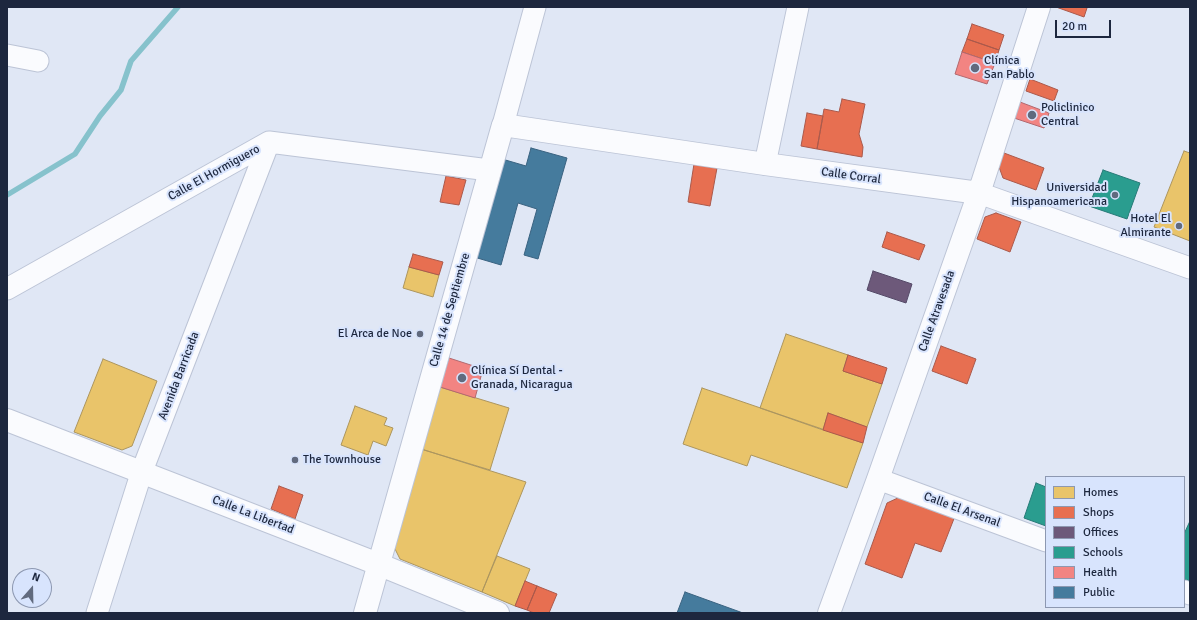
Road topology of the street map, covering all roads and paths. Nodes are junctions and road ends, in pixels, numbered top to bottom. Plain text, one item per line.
1 (535, 7) edge
2 (798, 7) edge
3 (1039, 7) edge
4 (7, 55) edge
5 (38, 62) dead end
6 (502, 125) junction
7 (270, 142) junction
8 (764, 164) junction
9 (489, 170) junction
10 (979, 193) junction
11 (1190, 268) edge
12 (7, 289) edge
13 (7, 420) edge
14 (142, 471) junction
15 (878, 479) junction
16 (1045, 540) edge
17 (378, 564) junction
18 (97, 613) edge
19 (365, 613) edge
20 (498, 613) edge
21 (829, 613) edge

1 - 6 street, Calle 14 de Septiembre
2 - 8 street
3 - 10 street, Calle Atravesada
4 - 5 street
6 - 8 street, Calle Corral
6 - 9 street, Calle 14 de Septiembre
7 - 9 street, Calle El Hormiguero
7 - 12 street, Calle El Hormiguero
7 - 14 street, Avenida Barricada
8 - 10 street, Calle Corral
9 - 17 street, Calle 14 de Septiembre
10 - 11 street, Calle Corral
10 - 15 street, Calle Atravesada
13 - 14 street, Calle La Libertad
14 - 17 street, Calle La Libertad
14 - 18 street, Avenida Barricada
15 - 16 street, Calle El Arsenal
15 - 21 street, Calle Atravesada
17 - 19 street, Calle 14 de Septiembre
17 - 20 street, Calle La Libertad

